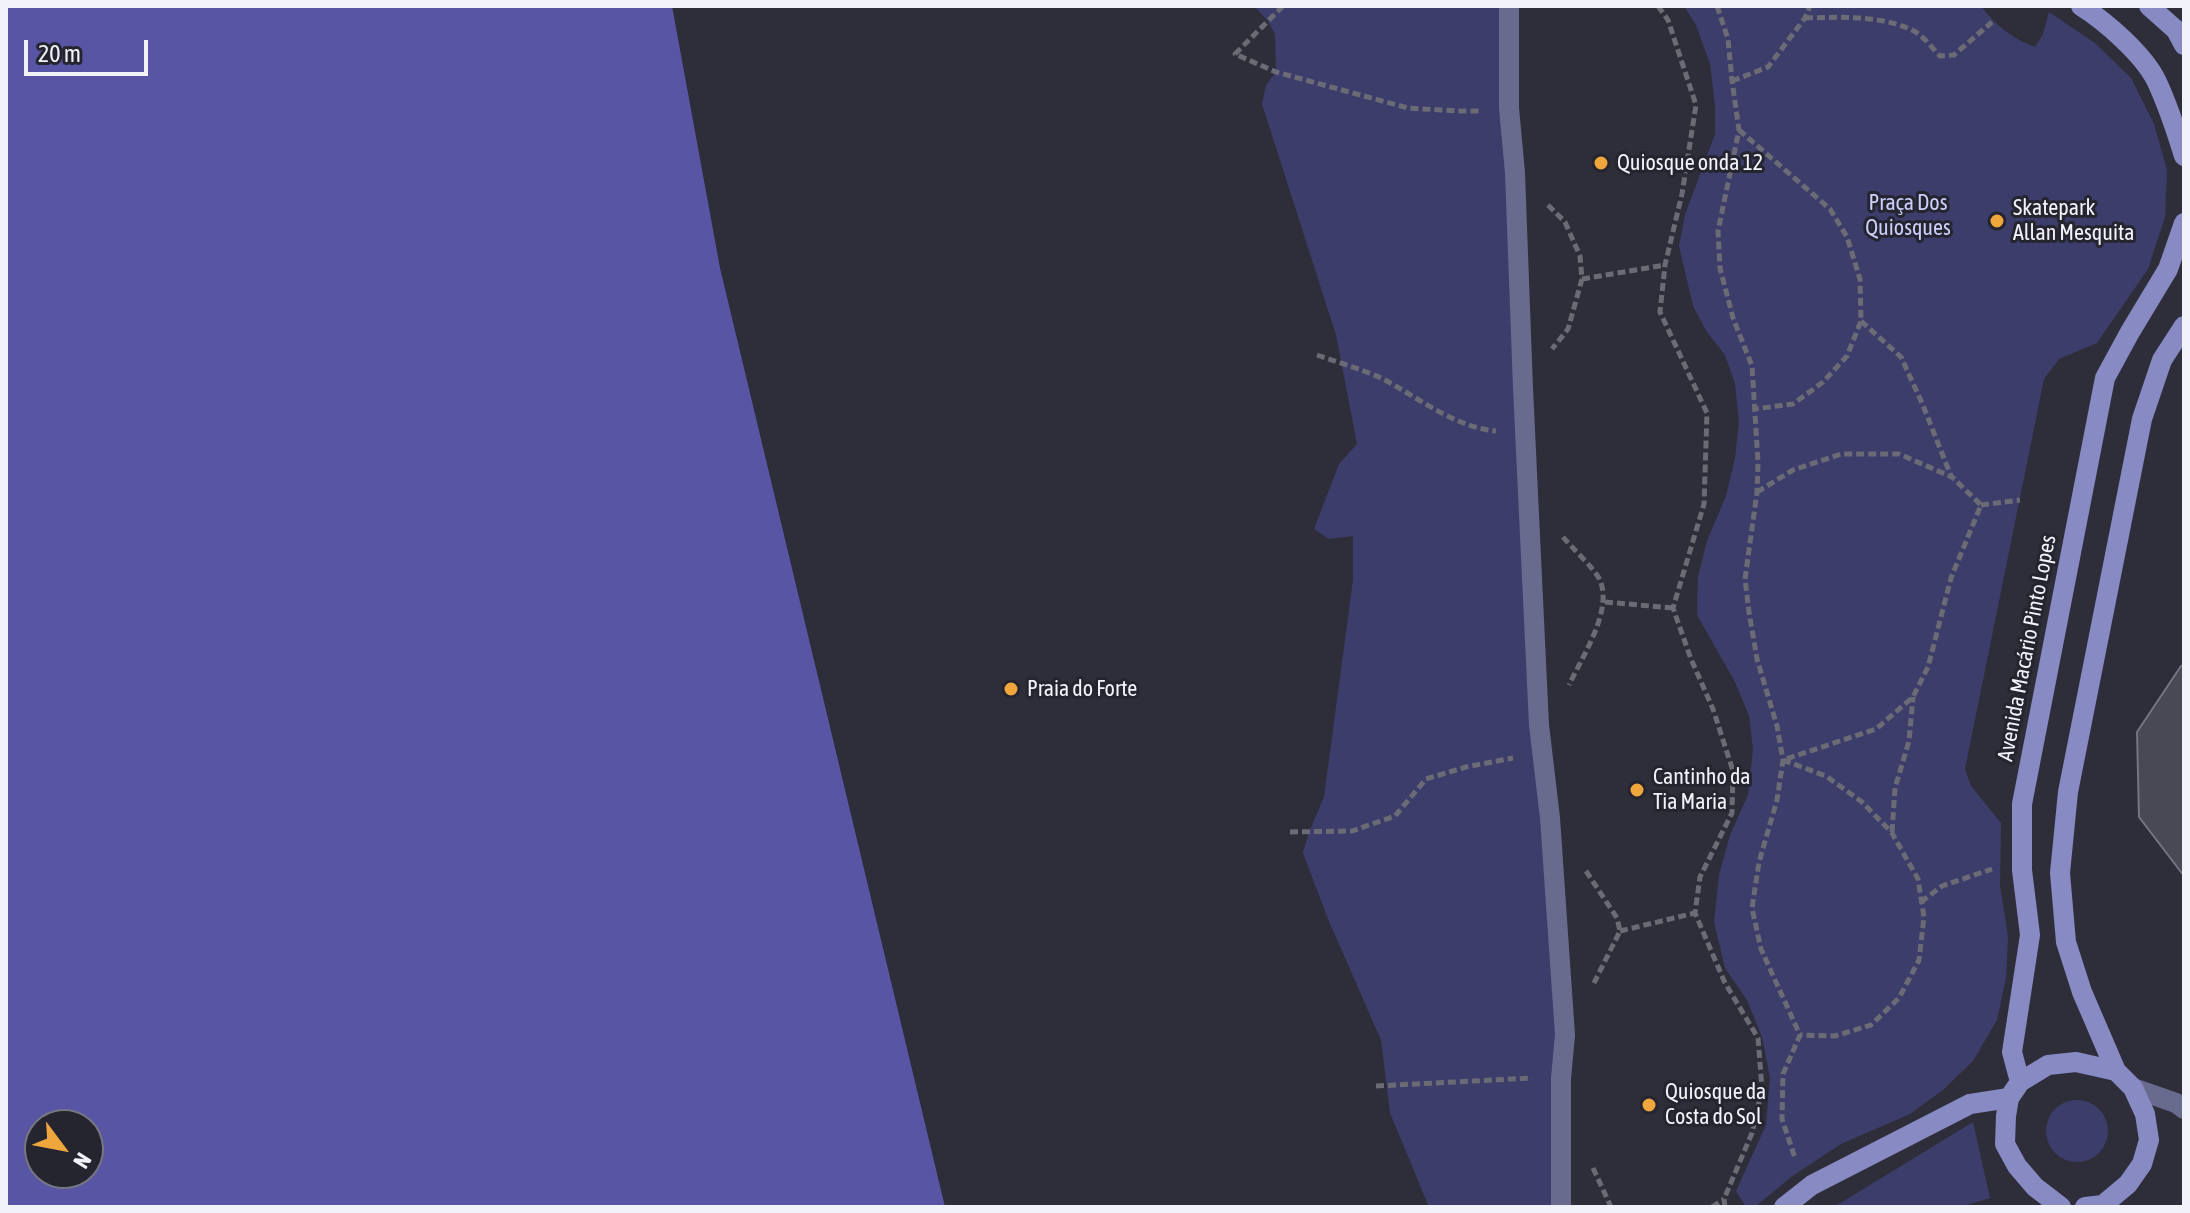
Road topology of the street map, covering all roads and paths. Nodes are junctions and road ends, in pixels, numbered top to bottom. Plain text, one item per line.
1 (1283, 6) edge
2 (1509, 6) edge
3 (1658, 6) edge
4 (1717, 6) edge
5 (1810, 6) edge
6 (2081, 6) edge
7 (2149, 6) edge
8 (1805, 18) junction
9 (1992, 22) dead end
10 (2184, 45) edge
11 (1732, 81) junction
12 (1509, 108) junction
13 (1739, 130) junction
14 (2184, 156) edge
15 (1515, 173) junction
16 (2184, 223) edge
17 (1665, 265) junction
18 (1582, 279) junction
19 (1861, 321) junction
20 (2184, 326) edge
21 (1317, 355) dead end
22 (1523, 388) junction
23 (1754, 409) junction
24 (1525, 430) junction
25 (1952, 477) junction
26 (1757, 492) junction
27 (1528, 498) junction
28 (2020, 500) dead end
29 (1981, 505) junction
30 (1605, 602) junction
31 (1673, 608) junction
32 (1913, 697) junction
33 (1539, 725) junction
34 (1542, 755) junction
35 (1783, 760) junction
36 (1290, 832) dead end
37 (1892, 833) junction
38 (2022, 870) junction
39 (1921, 902) junction
40 (1695, 913) junction
41 (1620, 931) dead end
42 (1800, 1035) junction
43 (2116, 1071) junction
44 (1561, 1078) junction
45 (1376, 1086) dead end
46 (2133, 1088) junction
47 (2014, 1090) junction
48 (2184, 1109) edge
49 (1812, 1185) junction
50 (1724, 1199) junction
51 (2099, 1206) edge
52 (1561, 1207) edge
53 (1712, 1207) edge
54 (1725, 1207) edge
55 (1784, 1207) edge
56 (2061, 1207) edge

1 - 12 path
2 - 12 street
3 - 17 path
4 - 11 path
5 - 8 path
6 - 14 main road
7 - 10 main road
8 - 9 path
8 - 11 path
11 - 13 path
12 - 15 street
13 - 19 path
13 - 23 path
15 - 18 path
15 - 22 street
16 - 38 main road, Avenida Macário Pinto Lopes
17 - 18 path
17 - 31 path
18 - 22 path
19 - 23 path
19 - 25 path
20 - 43 main road
21 - 24 path
22 - 24 street
23 - 26 path
24 - 27 street
25 - 26 path
25 - 29 path
26 - 35 path
27 - 30 path
27 - 33 street
28 - 29 path
29 - 32 path
30 - 31 path
30 - 33 path
31 - 40 path
32 - 35 path
32 - 37 path
33 - 34 street
34 - 36 path
34 - 44 street
35 - 37 path
35 - 42 path
37 - 39 path
38 - 39 path
38 - 47 main road, Avenida Macário Pinto Lopes
39 - 42 path
40 - 41 path
40 - 50 path
42 - 49 path
43 - 46 main road
43 - 47 main road
44 - 45 path
44 - 52 street
46 - 48 street
46 - 51 main road
47 - 49 main road
47 - 56 main road, Avenida Macário Pinto Lopes
49 - 55 main road
50 - 53 path
50 - 54 path

